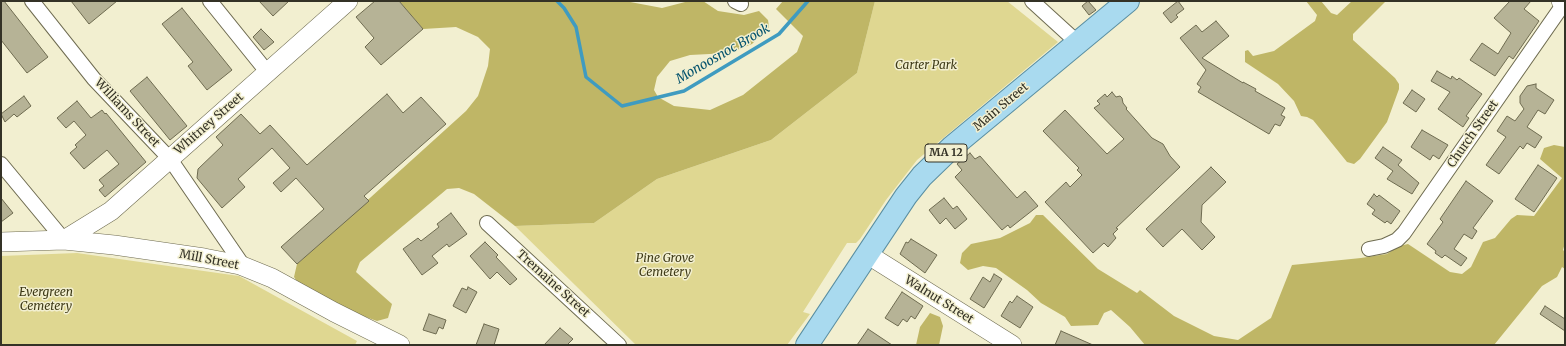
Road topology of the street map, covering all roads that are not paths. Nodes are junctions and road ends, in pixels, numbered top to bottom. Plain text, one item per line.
1 (32, 1) edge
2 (210, 1) edge
3 (348, 1) edge
4 (1032, 1) edge
5 (1128, 1) edge
6 (1564, 2) edge
7 (1078, 42) junction
8 (268, 73) junction
9 (170, 159) junction
10 (1, 164) edge
11 (487, 223) dead end
12 (64, 240) junction
13 (1, 242) edge
14 (1369, 249) dead end
15 (867, 254) junction
16 (244, 267) junction
17 (400, 345) edge
18 (619, 345) edge
19 (807, 345) edge
20 (1012, 345) edge

1 - 9 street, Williams Street
2 - 8 street
3 - 8 main road, Whitney Street
4 - 7 street
5 - 7 main road, Main Street / MA 12
6 - 14 street, Church Street
7 - 15 main road, Main Street / MA 12
8 - 9 main road, Whitney Street
9 - 12 main road, Whitney Street
9 - 16 street, Williams Street
10 - 12 street
11 - 18 street, Tremaine Street
12 - 13 main road, Mill Street
12 - 16 main road, Mill Street
15 - 19 main road, Main Street / MA 12
15 - 20 main road, Walnut Street
16 - 17 main road, Mill Street

